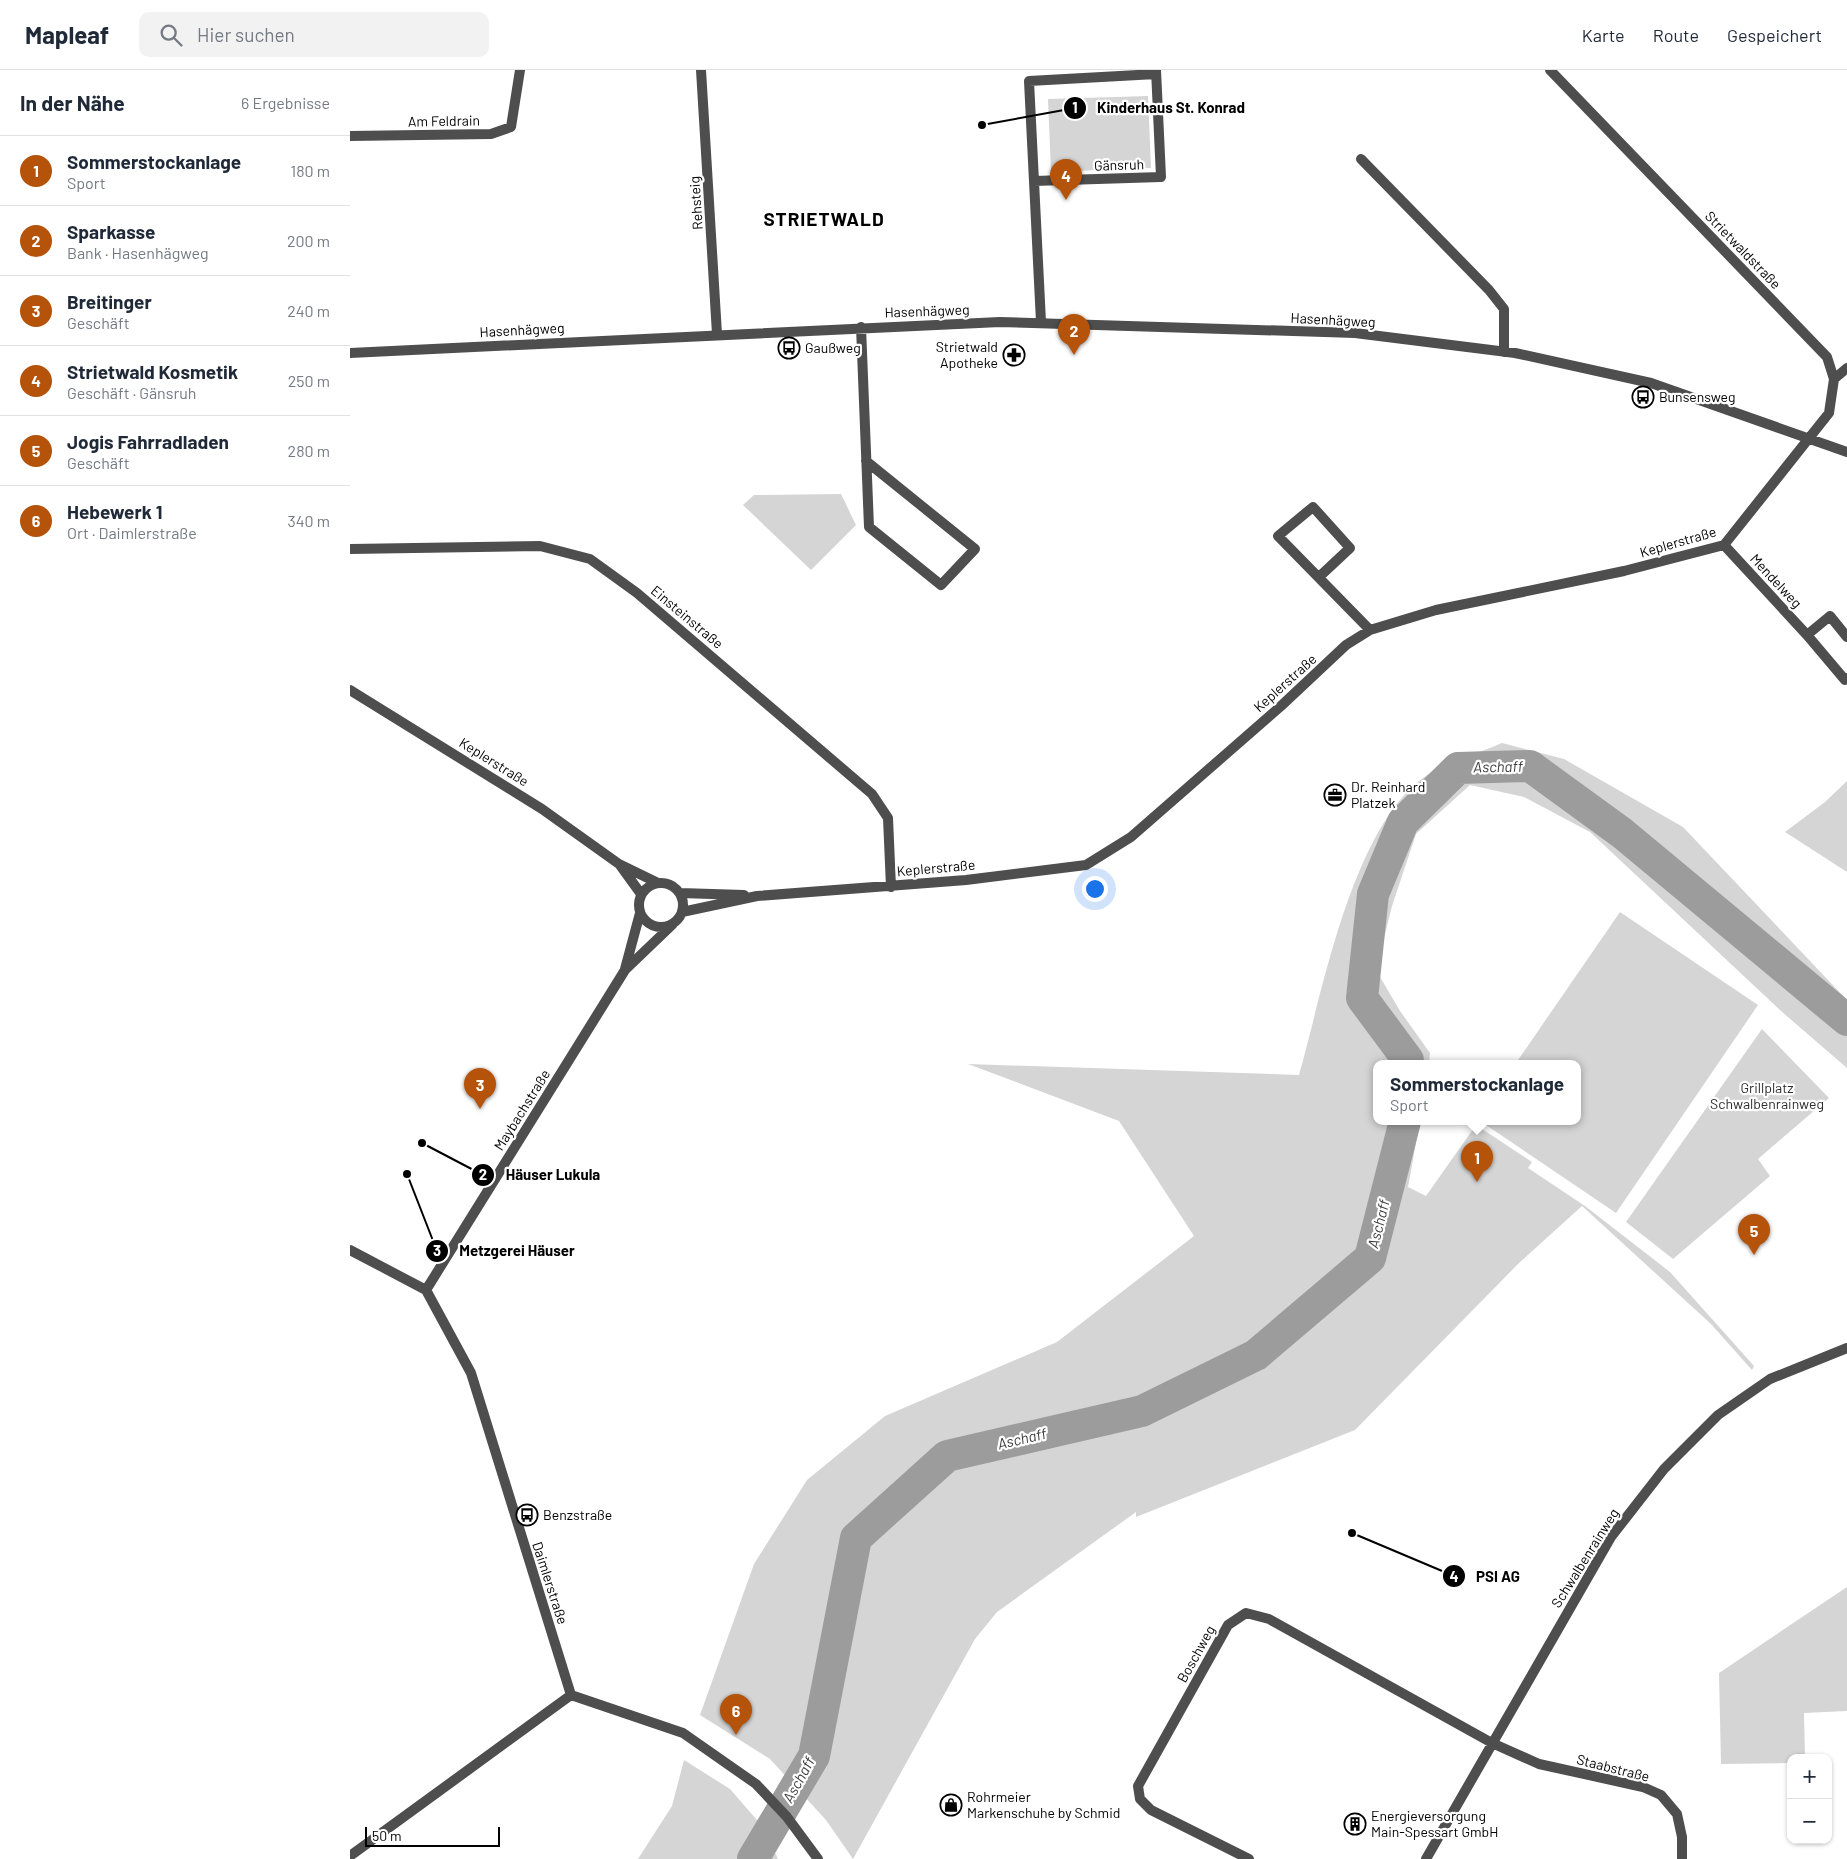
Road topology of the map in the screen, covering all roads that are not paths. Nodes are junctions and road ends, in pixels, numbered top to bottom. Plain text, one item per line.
1 (520, 70) edge
2 (701, 70) edge
3 (1550, 70) edge
4 (1156, 72) edge
5 (350, 136) edge
6 (1361, 159) dead end
7 (1034, 181) junction
8 (1041, 322) junction
9 (861, 328) junction
10 (718, 334) junction
11 (350, 352) edge
12 (1504, 352) junction
13 (1847, 368) edge
14 (1834, 379) junction
15 (1810, 438) junction
16 (1847, 452) edge
17 (866, 461) junction
18 (1724, 546) junction
19 (350, 549) edge
20 (1319, 577) junction
21 (1370, 630) junction
22 (1807, 635) junction
23 (1847, 637) edge
24 (1847, 678) edge
25 (350, 690) edge
26 (619, 864) junction
27 (658, 883) junction
28 (891, 887) junction
29 (680, 893) junction
30 (641, 894) junction
31 (758, 896) junction
32 (640, 912) junction
33 (682, 912) junction
34 (673, 924) junction
35 (625, 970) junction
36 (350, 1250) edge
37 (426, 1290) junction
38 (1847, 1348) edge
39 (571, 1695) junction
40 (1492, 1743) junction
41 (809, 1849) junction
42 (350, 1856) edge
43 (813, 1859) edge
44 (818, 1859) edge
45 (1249, 1859) edge
46 (1426, 1859) edge
47 (1682, 1859) edge

1 - 5 street, Am Feldrain
2 - 10 street, Rehsteig
3 - 14 street, Strietwaldstraße
4 - 7 street, Gänsruh
4 - 7 street, Gänsruh
6 - 12 street
7 - 8 street, Gänsruh
8 - 9 street, Hasenhägweg
8 - 12 street, Hasenhägweg
9 - 10 street, Hasenhägweg
9 - 17 street
10 - 11 street, Hasenhägweg
12 - 15 street, Hasenhägweg
13 - 14 street
14 - 15 street, Strietwaldstraße
15 - 16 street
15 - 18 street, Keplerstraße
17 - 17 street
18 - 21 street, Keplerstraße
18 - 22 street, Mendelweg
19 - 28 street, Einsteinstraße
20 - 20 street
20 - 21 street
21 - 28 street, Keplerstraße
22 - 23 street
22 - 24 street, Mendelweg
25 - 26 street, Keplerstraße
26 - 27 street, Keplerstraße
26 - 30 street, Keplerstraße
27 - 29 street, Keplerstraße
27 - 30 street
28 - 31 street, Keplerstraße
29 - 31 street, Keplerstraße
29 - 33 street
30 - 32 street
31 - 33 street, Keplerstraße
32 - 34 street
32 - 35 street, Maybachstraße
33 - 34 street
34 - 35 street, Maybachstraße
35 - 37 street, Maybachstraße
36 - 37 street
37 - 39 street, Daimlerstraße
38 - 40 street, Schwalbenrainweg
39 - 41 street
39 - 42 street
40 - 45 street, Boschweg
40 - 46 street, Schwalbenrainweg
40 - 47 street, Staabstraße
41 - 43 street
41 - 44 street

